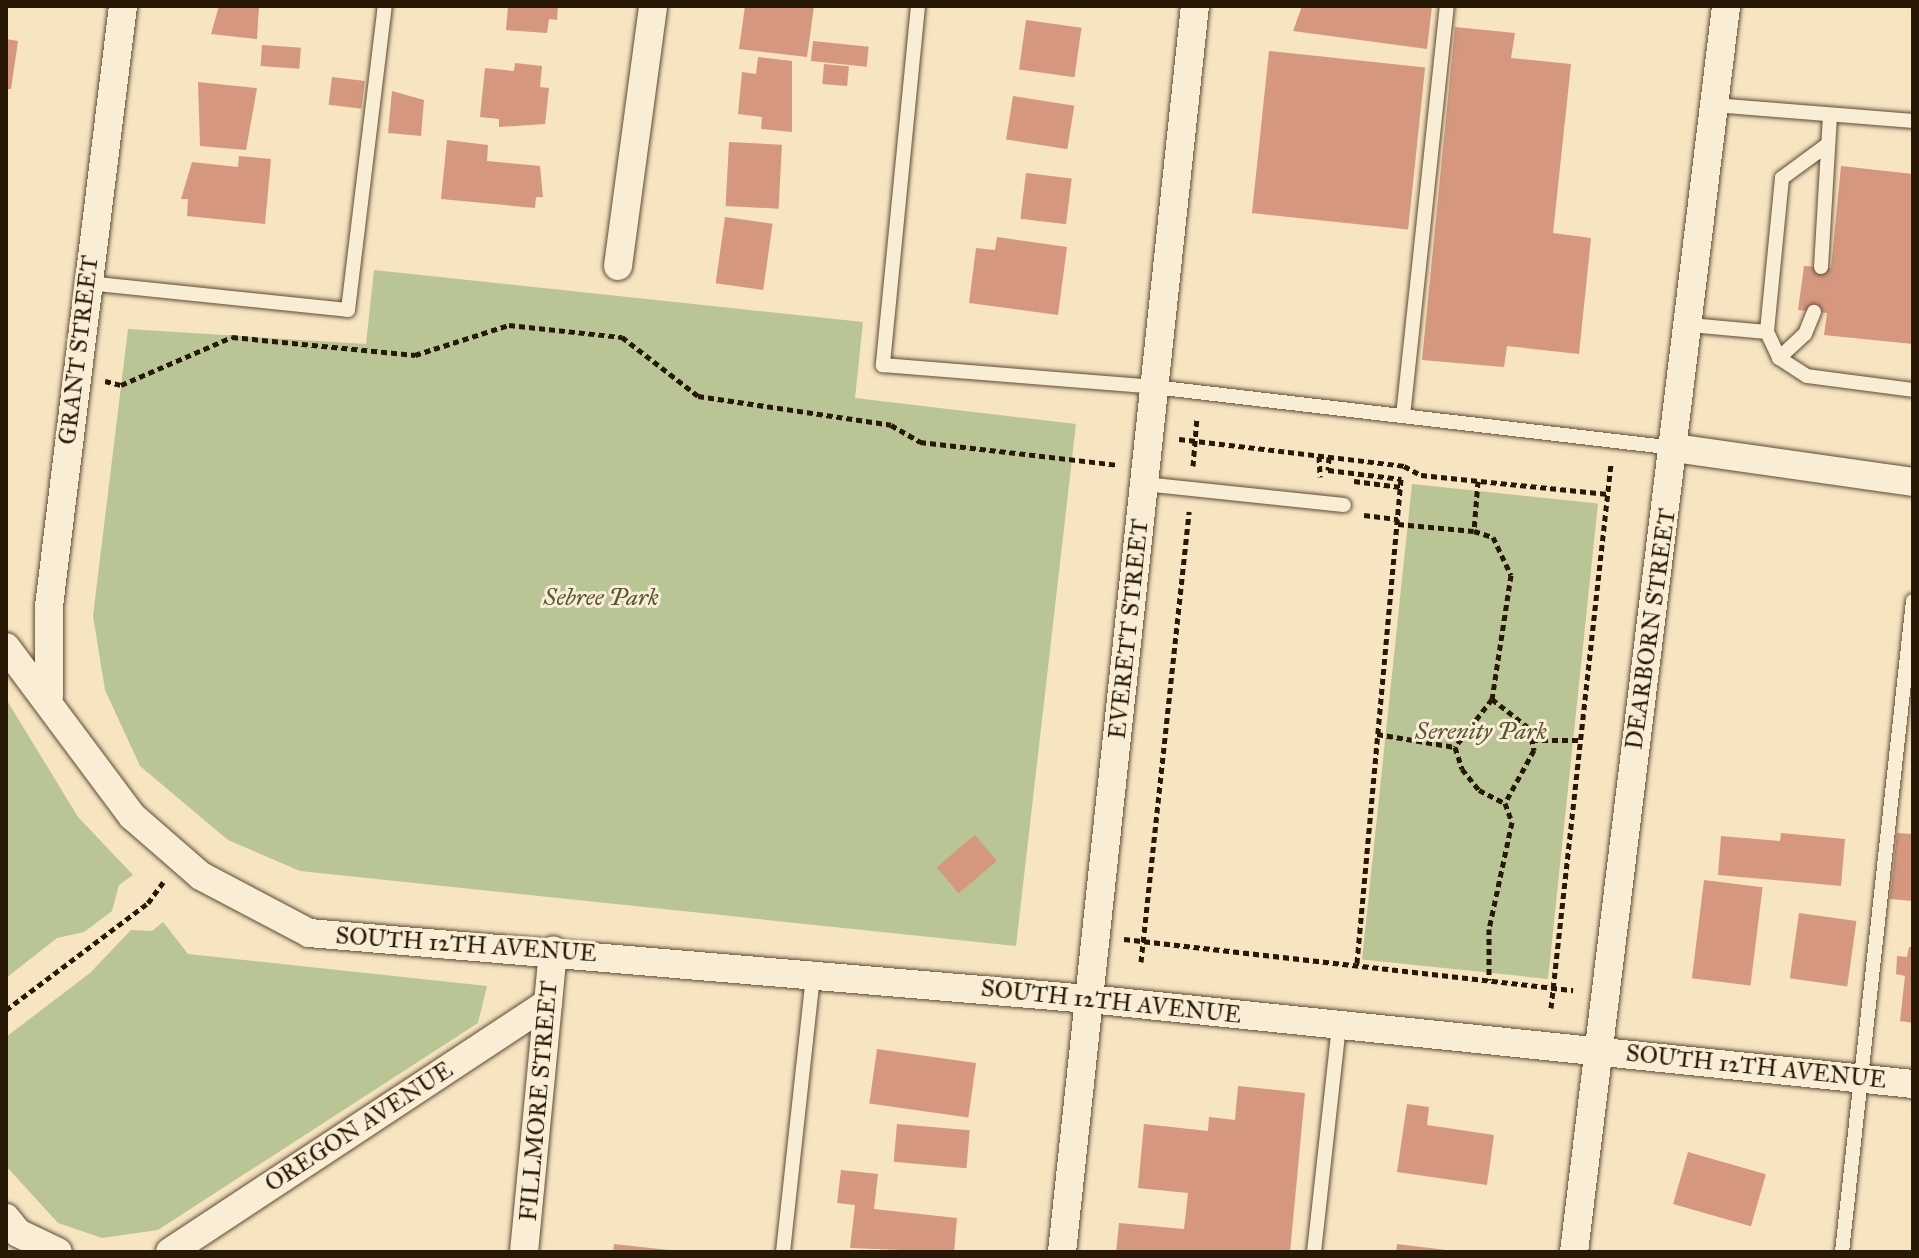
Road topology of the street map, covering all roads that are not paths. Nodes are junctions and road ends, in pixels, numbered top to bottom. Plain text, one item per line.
1 (123, 6) edge
2 (385, 6) edge
3 (653, 6) edge
4 (918, 6) edge
5 (1195, 6) edge
6 (1447, 6) edge
7 (1726, 6) edge
8 (1714, 105) junction
9 (1830, 116) junction
10 (1913, 121) edge
11 (1827, 145) junction
12 (618, 266) dead end
13 (1821, 267) dead end
14 (87, 283) junction
15 (1814, 312) dead end
16 (1690, 325) junction
17 (1767, 332) junction
18 (1779, 358) junction
19 (1154, 387) junction
20 (1913, 390) edge
21 (1403, 416) junction
22 (1675, 448) junction
23 (1145, 476) junction
24 (1913, 482) edge
25 (1344, 505) dead end
26 (1913, 601) edge
27 (6, 647) edge
28 (49, 696) junction
29 (553, 950) junction
30 (813, 974) junction
31 (1089, 999) junction
32 (548, 1003) junction
33 (1339, 1024) junction
34 (1595, 1050) junction
35 (1860, 1079) junction
36 (1913, 1084) edge
37 (6, 1218) edge
38 (58, 1252) edge
39 (170, 1252) edge
40 (524, 1252) edge
41 (783, 1252) edge
42 (1062, 1252) edge
43 (1314, 1252) edge
44 (1574, 1252) edge
45 (1842, 1252) edge

1 - 14 street, GRANT STREET
2 - 14 lane
3 - 12 street
4 - 19 lane
5 - 19 street, EVERETT STREET
6 - 21 lane
7 - 8 street, DEARBORN STREET
8 - 9 lane
8 - 16 street, DEARBORN STREET
9 - 10 lane
9 - 11 lane
11 - 13 lane
11 - 17 lane
14 - 28 street, GRANT STREET
15 - 18 lane
16 - 17 lane
16 - 22 street, DEARBORN STREET
17 - 18 lane
18 - 20 lane
19 - 21 lane
19 - 23 street, EVERETT STREET
21 - 22 lane
22 - 24 street
22 - 34 street, DEARBORN STREET
23 - 25 lane
23 - 31 street, EVERETT STREET
26 - 35 lane
27 - 28 street
28 - 29 street, SOUTH 12TH AVENUE
29 - 30 street, SOUTH 12TH AVENUE
29 - 32 street, FILLMORE STREET
30 - 31 street, SOUTH 12TH AVENUE
30 - 41 lane
31 - 33 street, SOUTH 12TH AVENUE
31 - 42 street, EVERETT STREET
32 - 39 street, OREGON AVENUE
32 - 40 street, FILLMORE STREET
33 - 34 street, SOUTH 12TH AVENUE
33 - 43 lane
34 - 35 street, SOUTH 12TH AVENUE
34 - 44 street, DEARBORN STREET
35 - 36 street, SOUTH 12TH AVENUE
35 - 45 lane
37 - 38 street

